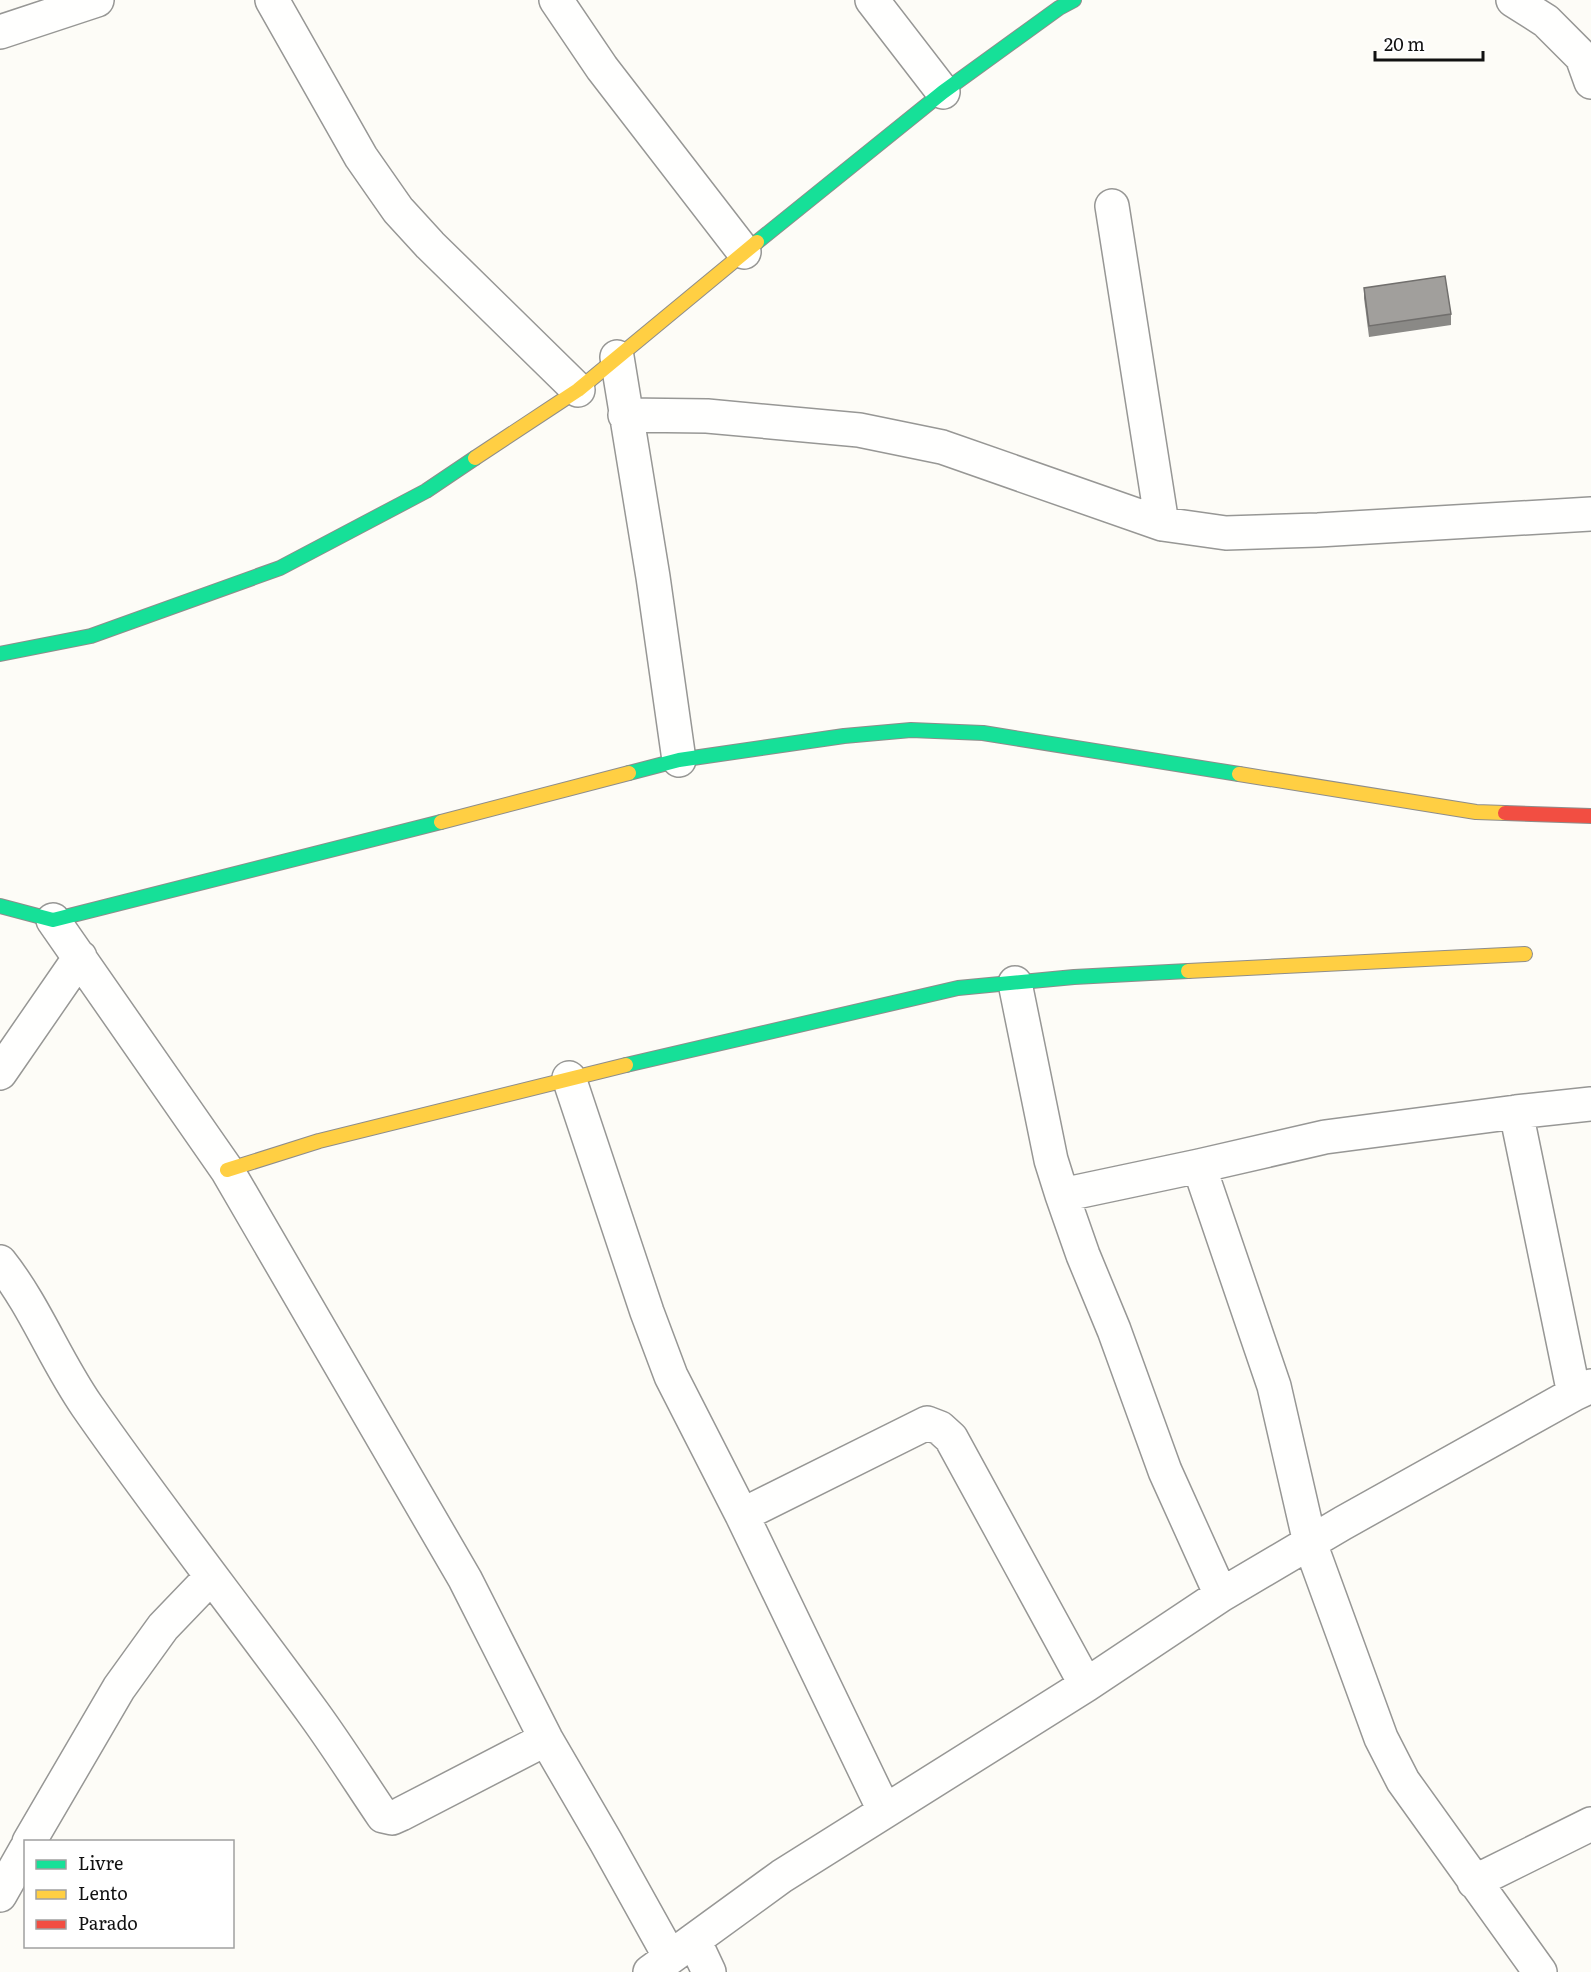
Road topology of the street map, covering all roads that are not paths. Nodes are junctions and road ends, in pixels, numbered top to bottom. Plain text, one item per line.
1 (97, 0) edge
2 (272, 0) edge
3 (556, 0) edge
4 (872, 0) edge
5 (1074, 0) edge
6 (1513, 0) edge
7 (0, 32) edge
8 (1591, 82) edge
9 (943, 92) junction
10 (1112, 206) dead end
11 (744, 252) junction
12 (617, 357) junction
13 (578, 390) junction
14 (625, 415) junction
15 (1591, 514) edge
16 (1162, 524) junction
17 (0, 654) edge
18 (679, 759) junction
19 (1591, 816) edge
20 (0, 906) edge
21 (53, 920) junction
22 (1525, 954) dead end
23 (80, 957) junction
24 (1015, 982) junction
25 (0, 1073) edge
26 (569, 1078) junction
27 (1591, 1104) edge
28 (1516, 1112) junction
29 (1199, 1166) junction
30 (227, 1170) junction
31 (1062, 1195) junction
32 (0, 1262) edge
33 (1582, 1390) edge
34 (741, 1515) junction
35 (1310, 1543) junction
36 (211, 1577) junction
37 (1221, 1595) junction
38 (1086, 1685) junction
39 (546, 1739) junction
40 (884, 1810) junction
41 (1591, 1824) edge
42 (30, 1840) edge
43 (24, 1853) edge
44 (1474, 1882) junction
45 (0, 1895) edge
46 (671, 1956) edge
47 (709, 1972) edge
48 (1540, 1972) edge

1 - 7 street
2 - 13 street
3 - 11 street
4 - 9 street
5 - 9 street
6 - 8 street
9 - 11 street
10 - 16 street
11 - 12 street
12 - 13 street
12 - 14 street
13 - 17 street
14 - 16 street
14 - 18 street
15 - 16 street
18 - 19 street
18 - 21 street
20 - 21 street
21 - 23 street
22 - 24 street
23 - 25 street
23 - 30 street
24 - 26 street
24 - 31 street
26 - 30 street
26 - 34 street
27 - 28 street
28 - 29 street
28 - 33 street
29 - 31 street
29 - 35 street
30 - 39 street
31 - 37 street
32 - 36 street
33 - 35 street
34 - 38 street
34 - 40 street
35 - 37 street
35 - 44 street
36 - 39 street
36 - 42 street
37 - 38 street
38 - 40 street
39 - 46 street
40 - 46 street
41 - 44 street
43 - 45 street
44 - 48 street
46 - 47 street

